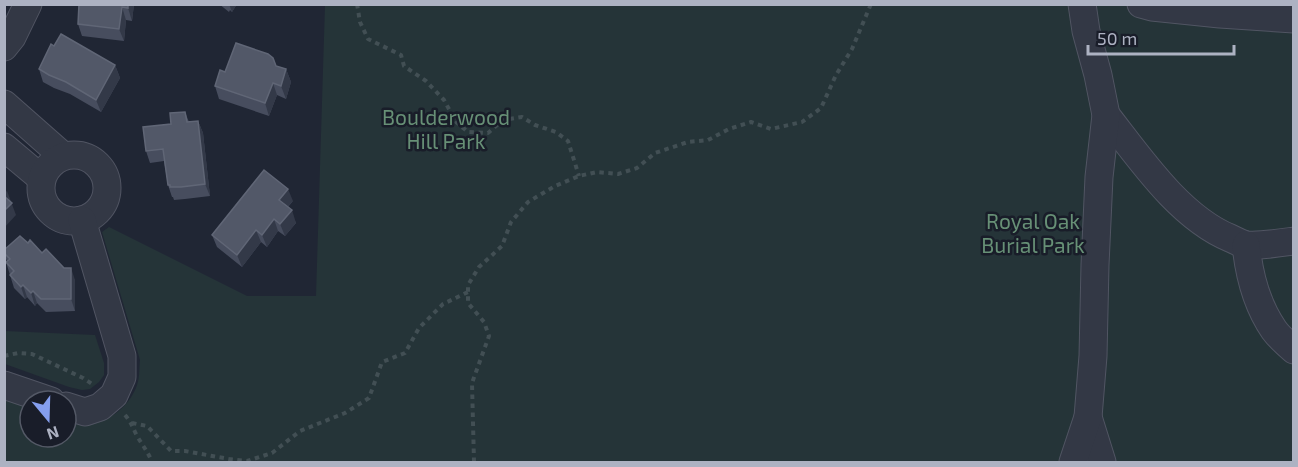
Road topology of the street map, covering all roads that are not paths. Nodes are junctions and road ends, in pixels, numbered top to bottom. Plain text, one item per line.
1 (28, 4) edge
2 (1082, 4) edge
3 (1141, 4) edge
4 (1293, 19) edge
5 (4, 47) edge
6 (4, 104) edge
7 (1106, 115) junction
8 (4, 147) edge
9 (63, 156) junction
10 (41, 178) junction
11 (82, 220) junction
12 (1293, 241) edge
13 (1246, 245) junction
14 (1293, 350) edge
15 (78, 410) edge
16 (1088, 417) junction
17 (1073, 462) edge
18 (1102, 462) edge

1 - 5 street
2 - 7 street
3 - 4 street
6 - 9 street
7 - 13 street
7 - 16 street
8 - 10 street
9 - 10 street
9 - 11 street
10 - 11 street
11 - 15 street
12 - 13 street
13 - 14 street
16 - 17 street
16 - 18 street

